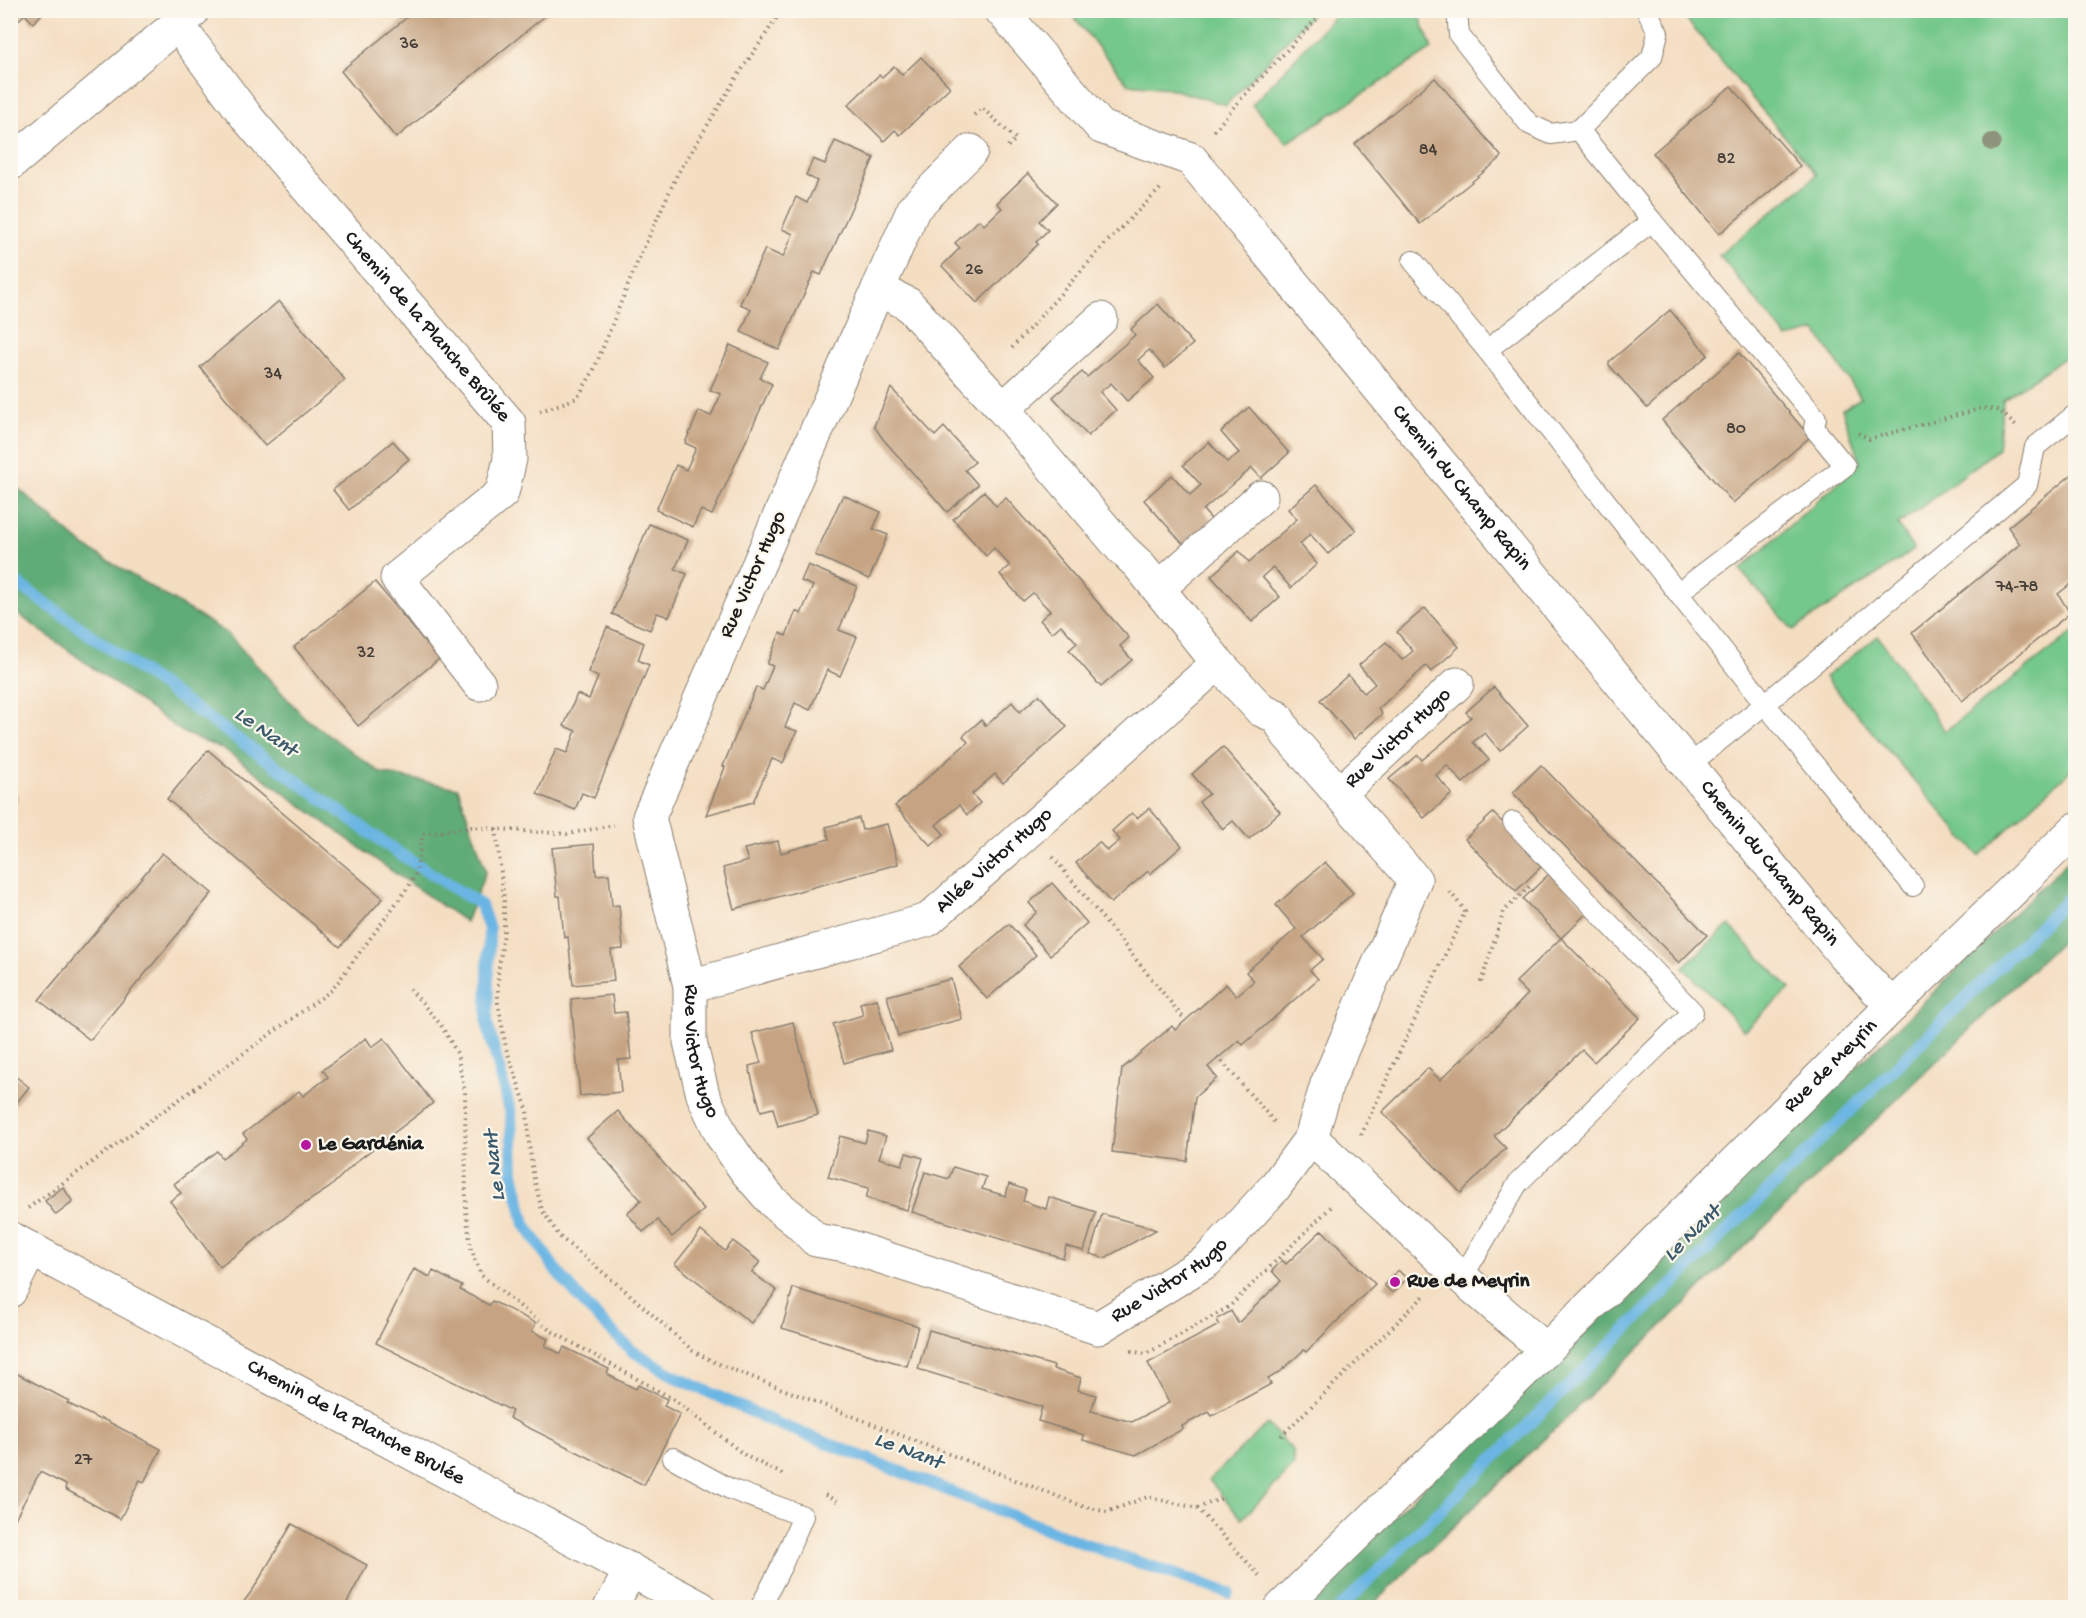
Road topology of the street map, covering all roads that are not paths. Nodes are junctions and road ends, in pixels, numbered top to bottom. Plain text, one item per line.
1 (1001, 10) edge
2 (1457, 10) edge
3 (1647, 10) edge
4 (185, 17) edge
5 (1579, 130) junction
6 (979, 143) road end
7 (10, 165) edge
8 (1652, 221) junction
9 (1413, 261) dead end
10 (878, 289) junction
11 (1101, 319) dead end
12 (1487, 350) junction
13 (1003, 409) junction
14 (2076, 414) edge
15 (1261, 497) dead end
16 (1159, 588) junction
17 (1678, 593) junction
18 (1218, 663) junction
19 (478, 684) dead end
20 (1457, 684) dead end
21 (1765, 704) junction
22 (1689, 765) junction
23 (1340, 793) junction
24 (1513, 822) dead end
25 (2076, 829) edge
26 (1913, 886) dead end
27 (690, 986) junction
28 (1892, 1006) junction
29 (1296, 1134) junction
30 (23, 1232) edge
31 (1457, 1274) junction
32 (10, 1291) edge
33 (1546, 1350) junction
34 (673, 1458) dead end
35 (631, 1570) junction
36 (1283, 1606) edge
37 (610, 1608) edge
38 (701, 1608) edge
39 (760, 1608) edge

1 - 22 street, Chemin du Champ Rapin
2 - 5 lane
3 - 5 lane
4 - 7 street, Chemin de la Planche Brûlée
4 - 19 street, Chemin de la Planche Brûlée
5 - 8 lane
6 - 10 street, Rue Victor Hugo
8 - 12 lane
8 - 17 lane
9 - 12 lane
10 - 13 street, Rue Victor Hugo
10 - 27 street, Rue Victor Hugo
11 - 13 street
12 - 17 lane
13 - 16 street, Rue Victor Hugo
14 - 21 lane
15 - 16 street
16 - 18 street, Rue Victor Hugo
17 - 21 lane
18 - 23 street, Rue Victor Hugo
18 - 27 street, Allée Victor Hugo
20 - 23 street, Rue Victor Hugo
21 - 22 lane
21 - 26 lane
22 - 28 street, Chemin du Champ Rapin
23 - 29 street, Rue Victor Hugo
24 - 31 lane
25 - 28 street, Rue de Meyrin
27 - 29 street, Rue Victor Hugo
28 - 33 street, Rue de Meyrin
29 - 31 street
30 - 32 street
30 - 35 street, Chemin de la Planche Brulée
31 - 33 street
33 - 36 street, Rue de Meyrin
34 - 39 lane
35 - 37 street
35 - 38 street, Chemin de la Planche Brulée

